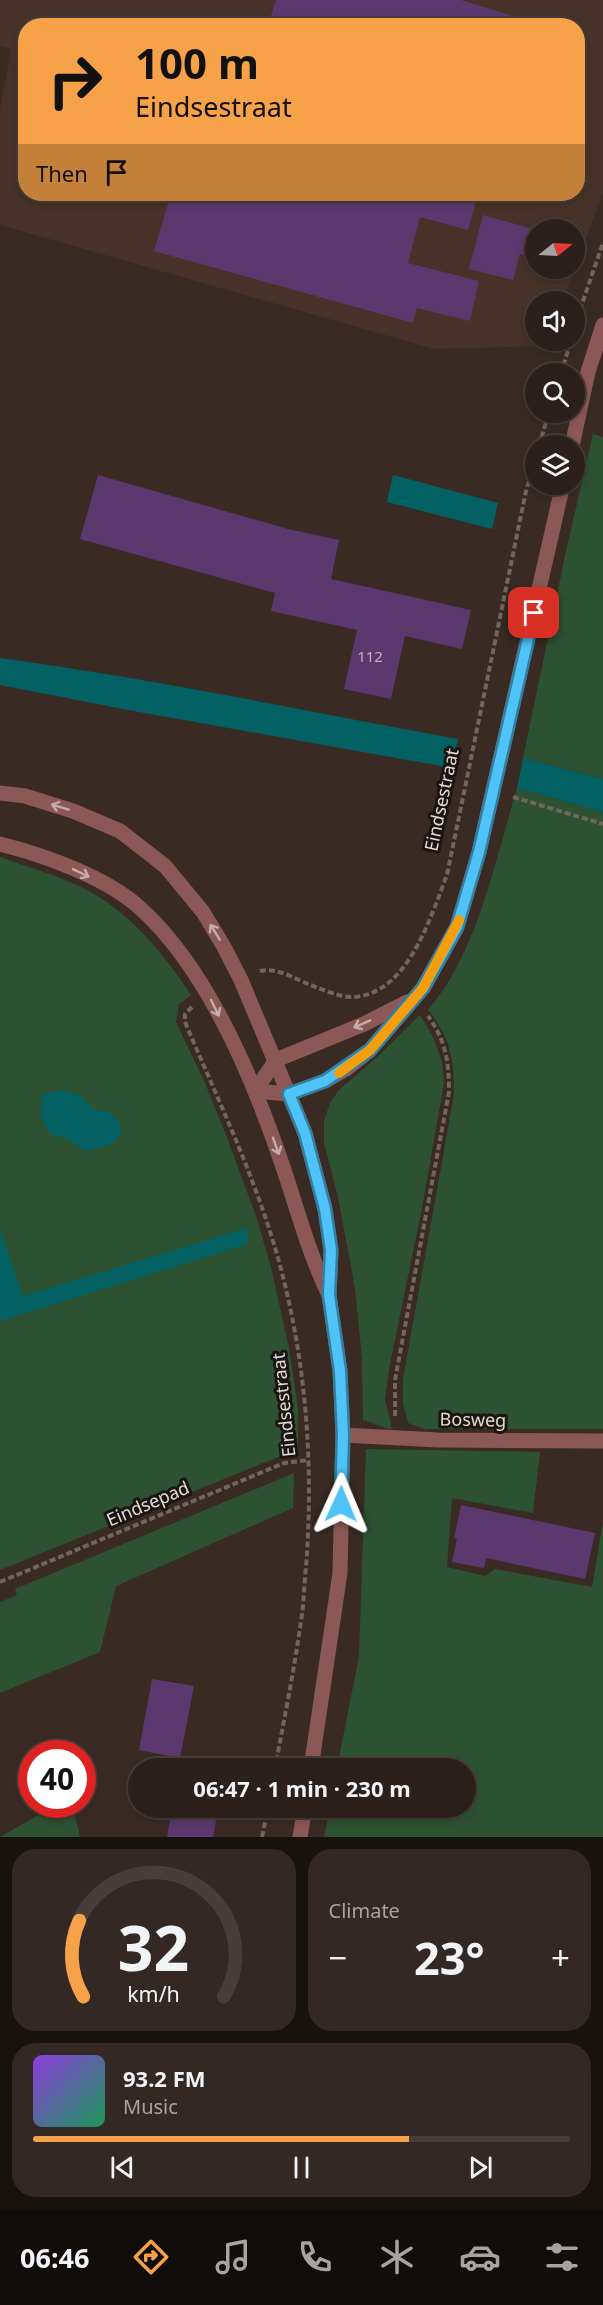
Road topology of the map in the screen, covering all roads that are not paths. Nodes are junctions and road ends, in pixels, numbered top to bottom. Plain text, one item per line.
1 (603, 325) edge
2 (574, 435) edge
3 (560, 495) edge
4 (0, 793) edge
5 (0, 844) edge
6 (415, 998) junction
7 (276, 1060) junction
8 (255, 1091) junction
9 (289, 1094) junction
10 (329, 1295) junction
11 (343, 1435) junction
12 (603, 1441) edge
13 (312, 1758) edge
14 (303, 1818) edge
15 (300, 1837) edge

1 - 2 street
3 - 6 street
7 -> 4 street
5 -> 8 street
6 -> 7 street
6 - 9 street
7 - 8 street
7 - 9 street
8 - 9 street
8 -> 10 street
9 - 10 street
10 - 11 street
11 - 12 street, Bosweg
11 - 13 street
14 - 15 street

